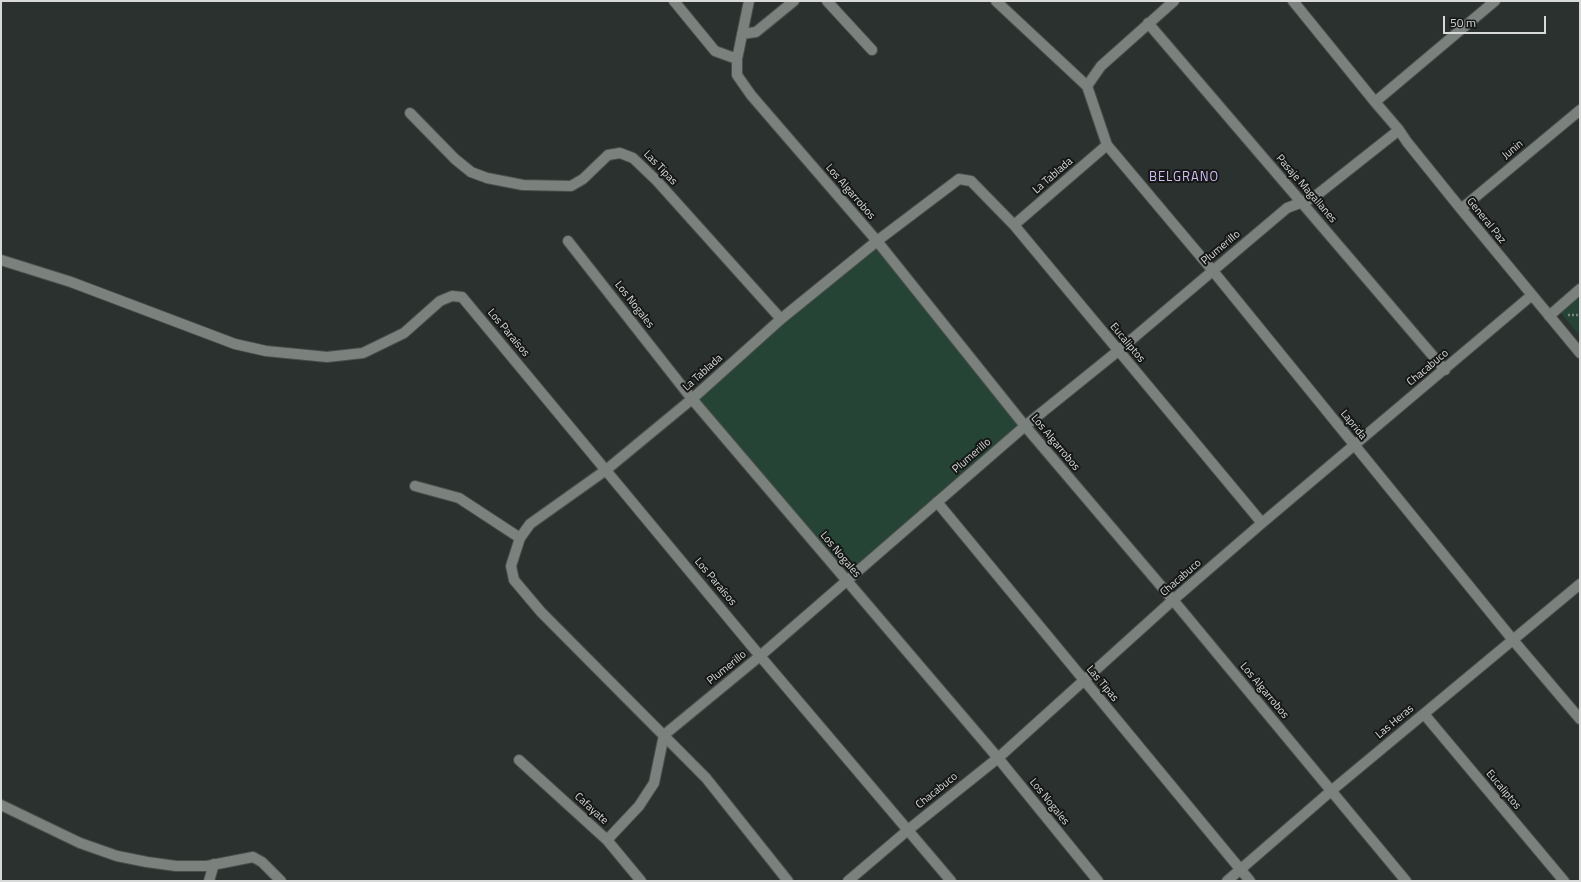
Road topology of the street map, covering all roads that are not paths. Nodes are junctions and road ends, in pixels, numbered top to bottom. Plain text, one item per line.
1 (674, 1) edge
2 (748, 1) edge
3 (794, 1) edge
4 (827, 1) edge
5 (996, 1) edge
6 (1174, 1) edge
7 (1293, 1) edge
8 (1495, 1) edge
9 (1148, 23) junction
10 (742, 34) junction
11 (872, 50) dead end
12 (737, 59) junction
13 (1087, 86) junction
14 (1375, 102) junction
15 (1580, 110) edge
16 (410, 113) dead end
17 (1399, 130) junction
18 (1107, 145) junction
19 (971, 181) joint
20 (1301, 202) junction
21 (1461, 209) junction
22 (1014, 225) junction
23 (568, 241) dead end
24 (876, 241) junction
25 (1, 260) edge
26 (1213, 271) junction
27 (1580, 289) edge
28 (1532, 295) junction
29 (1549, 316) junction
30 (781, 319) junction
31 (1118, 351) junction
32 (1580, 353) edge
33 (1445, 370) junction
34 (692, 399) junction
35 (1025, 426) junction
36 (1355, 446) junction
37 (606, 470) junction
38 (416, 486) dead end
39 (937, 502) junction
40 (1262, 523) junction
41 (520, 538) junction
42 (847, 581) junction
43 (1580, 584) edge
44 (1173, 600) junction
45 (1513, 640) junction
46 (760, 656) junction
47 (1084, 681) junction
48 (1424, 714) junction
49 (1580, 719) edge
50 (664, 735) junction
51 (998, 758) junction
52 (519, 760) dead end
53 (1331, 791) junction
54 (1, 805) edge
55 (908, 830) junction
56 (607, 840) junction
57 (214, 864) junction
58 (1240, 869) junction
59 (209, 881) edge
60 (281, 881) edge
61 (641, 881) edge
62 (788, 881) edge
63 (848, 881) edge
64 (951, 881) edge
65 (1098, 881) edge
66 (1227, 881) edge
67 (1250, 881) edge
68 (1406, 881) edge
69 (1564, 881) edge

1 - 12 street
2 - 10 street, Los Algarrobos
3 - 10 street
4 - 11 street
5 - 13 street
6 - 9 street
7 - 14 street, General Paz
8 - 14 street
9 - 13 street
9 - 20 street, Pasaje Magallanes
10 - 12 street, Los Algarrobos
12 - 24 street, Los Algarrobos
13 - 18 street
14 - 17 street, General Paz
15 - 21 street, Junin
16 - 30 street, Las Tipas
17 - 20 street, Plumerillo
17 - 21 street, General Paz
18 - 22 street, La Tablada
18 - 26 street, Laprida
19 - 22 street, Eucaliptos
19 - 24 street, La Tablada
20 - 26 street, Plumerillo
20 - 33 street, Pasaje Magallanes
21 - 28 street, General Paz
22 - 31 street, Eucaliptos
23 - 34 street, Los Nogales
24 - 30 street, La Tablada
24 - 35 street, Los Algarrobos
25 - 37 street, Los Paraísos
26 - 31 street, Plumerillo
26 - 36 street, Laprida
27 - 29 street
28 - 29 street, General Paz
28 - 33 street, Chacabuco
29 - 32 street, General Paz
30 - 34 street, La Tablada
31 - 35 street, Plumerillo
31 - 40 street, Eucaliptos
33 - 36 street, Chacabuco
34 - 37 street, La Tablada
34 - 42 street, Los Nogales
35 - 39 street, Plumerillo
35 - 44 street, Los Algarrobos
36 - 40 street, Chacabuco
36 - 45 street, Laprida
37 - 41 street, La Tablada
37 - 46 street, Los Paraísos
38 - 41 street
39 - 42 street, Plumerillo
39 - 47 street, Las Tipas
40 - 44 street, Chacabuco
41 - 50 street, La Tablada
42 - 46 street, Plumerillo
42 - 51 street, Los Nogales
43 - 45 street, Las Heras
44 - 47 street, Chacabuco
44 - 53 street, Los Algarrobos
45 - 48 street, Las Heras
45 - 49 street, Laprida
46 - 50 street, Plumerillo
46 - 55 street, Los Paraísos
47 - 51 street, Chacabuco
47 - 58 street, Las Tipas
48 - 53 street, Las Heras
48 - 69 street, Eucaliptos
50 - 56 street
50 - 62 street, La Tablada
51 - 55 street, Chacabuco
51 - 65 street, Los Nogales
52 - 56 street, Cafayate
53 - 58 street, Las Heras
53 - 68 street, Los Algarrobos
54 - 57 street
55 - 63 street, Chacabuco
55 - 64 street, Los Paraísos
56 - 61 street, Cafayate
57 - 59 street
57 - 60 street
58 - 66 street, Las Heras
58 - 67 street, Las Tipas

